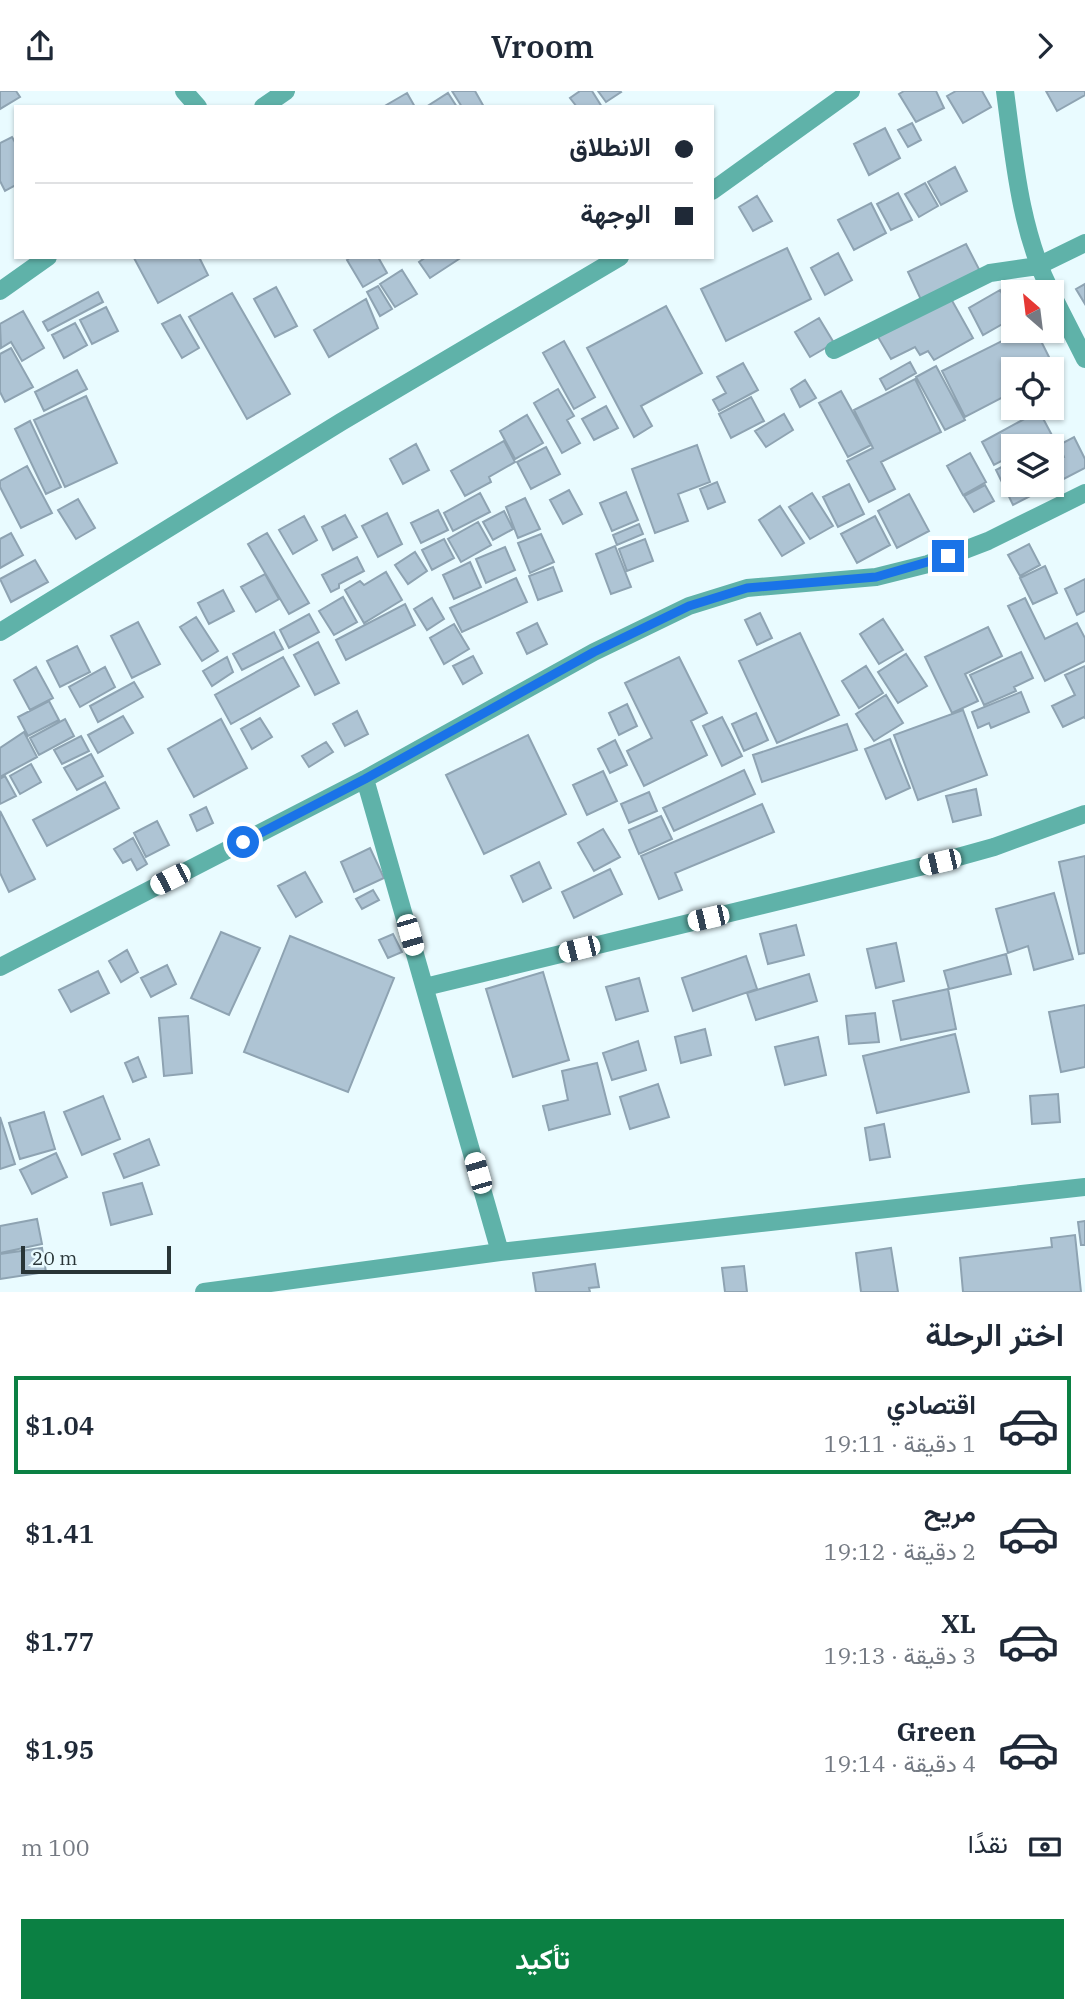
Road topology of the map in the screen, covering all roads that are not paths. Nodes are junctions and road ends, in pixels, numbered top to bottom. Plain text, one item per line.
1 (184, 91) edge
2 (286, 91) edge
3 (851, 91) edge
4 (1005, 91) edge
5 (196, 105) edge
6 (267, 105) edge
7 (714, 190) edge
8 (1085, 243) edge
9 (45, 259) edge
10 (617, 259) edge
11 (1038, 266) junction
12 (1045, 280) edge
13 (0, 291) edge
14 (1064, 318) edge
15 (834, 350) dead end
16 (1085, 359) edge
17 (1085, 493) edge
18 (0, 632) edge
19 (365, 779) junction
20 (1085, 814) edge
21 (0, 967) edge
22 (425, 987) junction
23 (1085, 1187) edge
24 (500, 1252) junction
25 (204, 1292) edge

1 - 5 street
2 - 6 street
3 - 7 street
4 - 11 street
8 - 11 street
9 - 13 street
10 - 18 street
11 - 12 street
11 - 15 street
14 - 16 street
17 - 19 street
19 - 21 street
19 - 22 street
20 - 22 street
22 - 24 street
23 - 24 street
24 - 25 street

